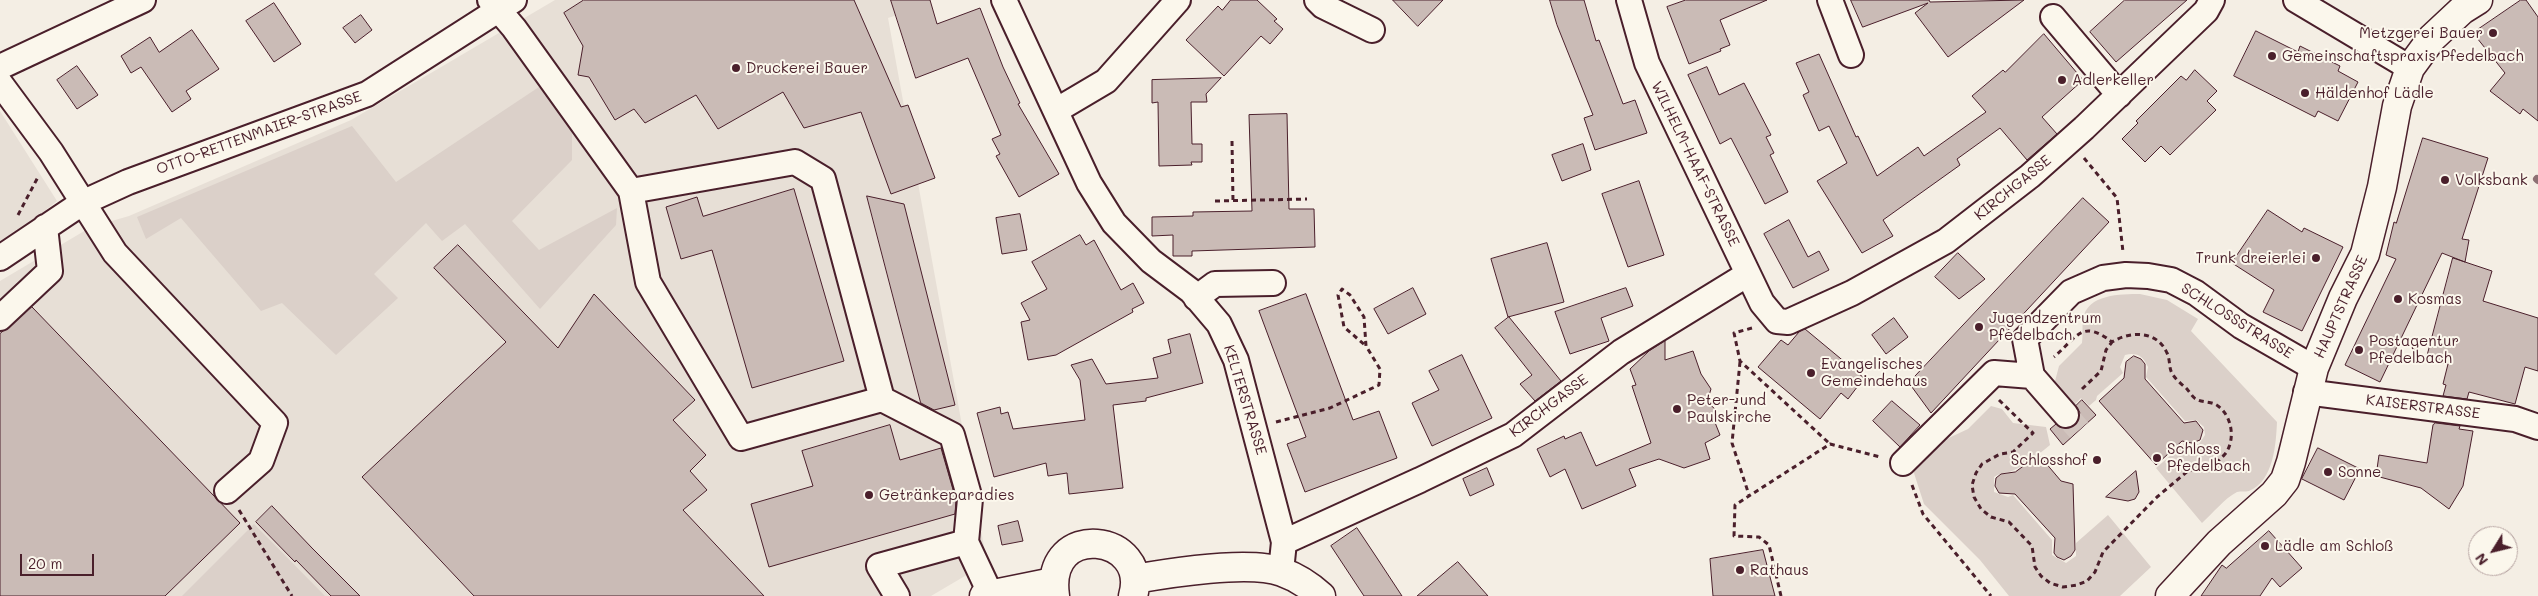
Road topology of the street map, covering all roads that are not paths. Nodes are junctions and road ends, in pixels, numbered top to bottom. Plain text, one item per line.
1 (144, 0) edge
2 (1004, 0) edge
3 (1178, 0) edge
4 (1317, 0) edge
5 (1629, 0) edge
6 (1830, 0) edge
7 (2212, 0) edge
8 (2296, 0) edge
9 (2478, 0) edge
10 (501, 3) edge
11 (2054, 17) dead end
12 (1372, 30) dead end
13 (1851, 55) dead end
14 (0, 66) edge
15 (2410, 68) junction
16 (0, 83) edge
17 (2119, 95) junction
18 (1057, 110) junction
19 (631, 191) junction
20 (82, 203) junction
21 (45, 227) junction
22 (0, 258) edge
23 (1748, 274) junction
24 (1273, 284) dead end
25 (1196, 298) junction
26 (0, 318) edge
27 (1777, 321) joint
28 (2032, 376) junction
29 (2310, 380) junction
30 (882, 399) junction
31 (2066, 415) tunnel mouth
32 (2538, 427) edge
33 (1903, 463) road end
34 (227, 490) road end
35 (966, 542) junction
36 (1284, 542) junction
37 (1281, 571) junction
38 (1134, 588) edge
39 (1054, 589) edge
40 (987, 595) edge
41 (897, 596) edge
42 (1321, 596) edge
43 (2170, 596) edge

1 - 14 street
2 - 18 street, KELTERSTRASSE
3 - 18 street
4 - 12 street
5 - 23 street, WILHELM-HAAF-STRASSE
6 - 13 street
7 - 17 street, KIRCHGASSE
8 - 15 street
9 - 15 main road, HAUPTSTRASSE
10 - 19 street
10 - 20 street, OTTO-RETTENMAIER-STRASSE
11 - 17 street
15 - 29 main road, HAUPTSTRASSE
16 - 20 street
17 - 27 street, KIRCHGASSE
18 - 25 street, KELTERSTRASSE
19 - 30 street
19 - 30 street
20 - 21 street, OTTO-RETTENMAIER-STRASSE
20 - 34 street
21 - 22 street, OTTO-RETTENMAIER-STRASSE
21 - 26 street
23 - 27 street, WILHELM-HAAF-STRASSE
23 - 36 street, KIRCHGASSE
24 - 25 street
25 - 36 street, KELTERSTRASSE
28 - 29 street, SCHLOSSSTRASSE
28 - 31 street
28 - 33 street
29 - 32 street, KAISERSTRASSE
29 - 43 main road, HAUPTSTRASSE
30 - 35 street
35 - 40 street
35 - 41 street
36 - 37 street, KELTERSTRASSE
37 - 38 main road
37 - 42 main road
38 - 39 main road
39 - 40 main road

